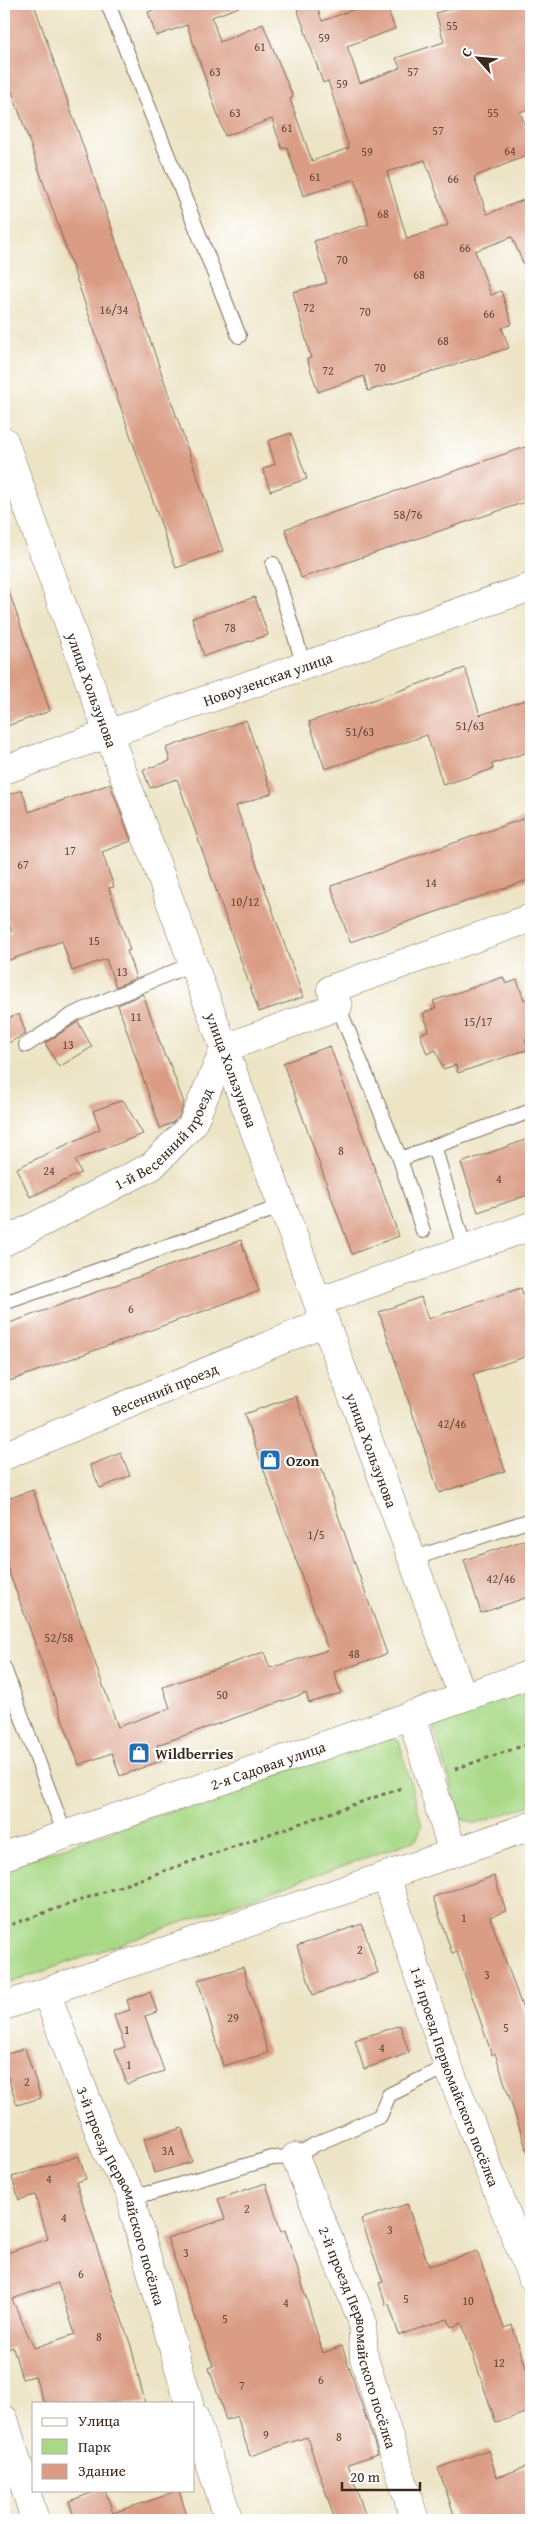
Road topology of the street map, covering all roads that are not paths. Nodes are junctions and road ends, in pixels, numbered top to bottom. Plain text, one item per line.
1 (108, 4) edge
2 (239, 336) dead end
3 (4, 441) edge
4 (273, 564) dead end
5 (531, 587) edge
6 (304, 666) junction
7 (110, 733) junction
8 (4, 770) edge
9 (531, 918) edge
10 (194, 963) junction
11 (338, 1006) junction
12 (26, 1045) dead end
13 (225, 1048) junction
14 (531, 1111) edge
15 (434, 1146) junction
16 (400, 1159) junction
17 (283, 1206) junction
18 (531, 1226) edge
19 (423, 1231) dead end
20 (4, 1242) edge
21 (465, 1250) junction
22 (4, 1303) edge
23 (322, 1312) junction
24 (4, 1456) edge
25 (531, 1520) edge
26 (412, 1559) junction
27 (4, 1668) edge
28 (531, 1674) edge
29 (462, 1698) junction
30 (411, 1715) junction
31 (531, 1826) edge
32 (65, 1835) junction
33 (453, 1853) junction
34 (4, 1856) edge
35 (386, 1876) junction
36 (46, 1992) junction
37 (4, 2006) edge
38 (448, 2066) junction
39 (295, 2157) junction
40 (131, 2194) junction
41 (531, 2274) edge
42 (189, 2402) edge
43 (4, 2419) edge
44 (195, 2419) edge
45 (35, 2520) edge
46 (229, 2520) edge
47 (415, 2520) edge

1 - 2 lane
3 - 7 street, улица Хользунова
4 - 6 lane
5 - 6 street, Новоузенская улица
6 - 7 street, Новоузенская улица
7 - 8 street, Новоузенская улица
7 - 10 street, улица Хользунова
9 - 11 street
10 - 12 lane
10 - 13 street, улица Хользунова
11 - 13 street
11 - 16 lane
13 - 17 street, улица Хользунова
13 - 20 street, 1-й Весенний проезд
14 - 15 lane
15 - 16 lane
15 - 21 lane
16 - 19 lane
17 - 22 lane
17 - 23 street, улица Хользунова
18 - 21 street, Весенний проезд
21 - 23 street, Весенний проезд
23 - 24 street, Весенний проезд
23 - 26 street, улица Хользунова
25 - 26 lane
26 - 29 street, улица Хользунова
27 - 32 lane
28 - 29 street, 2-я Садовая улица
29 - 30 street, 2-я Садовая улица
30 - 32 street, 2-я Садовая улица
30 - 33 street
31 - 33 street
32 - 34 street, 2-я Садовая улица
33 - 35 street
35 - 36 street
35 - 38 street, 1-й проезд Первомайского посёлка
36 - 37 street
36 - 40 street, 3-й проезд Первомайского посёлка
38 - 39 lane
38 - 41 street, 1-й проезд Первомайского посёлка
39 - 40 lane
39 - 47 street, 2-й проезд Первомайского посёлка
40 - 42 street, 3-й проезд Первомайского посёлка
43 - 45 street
44 - 46 street

